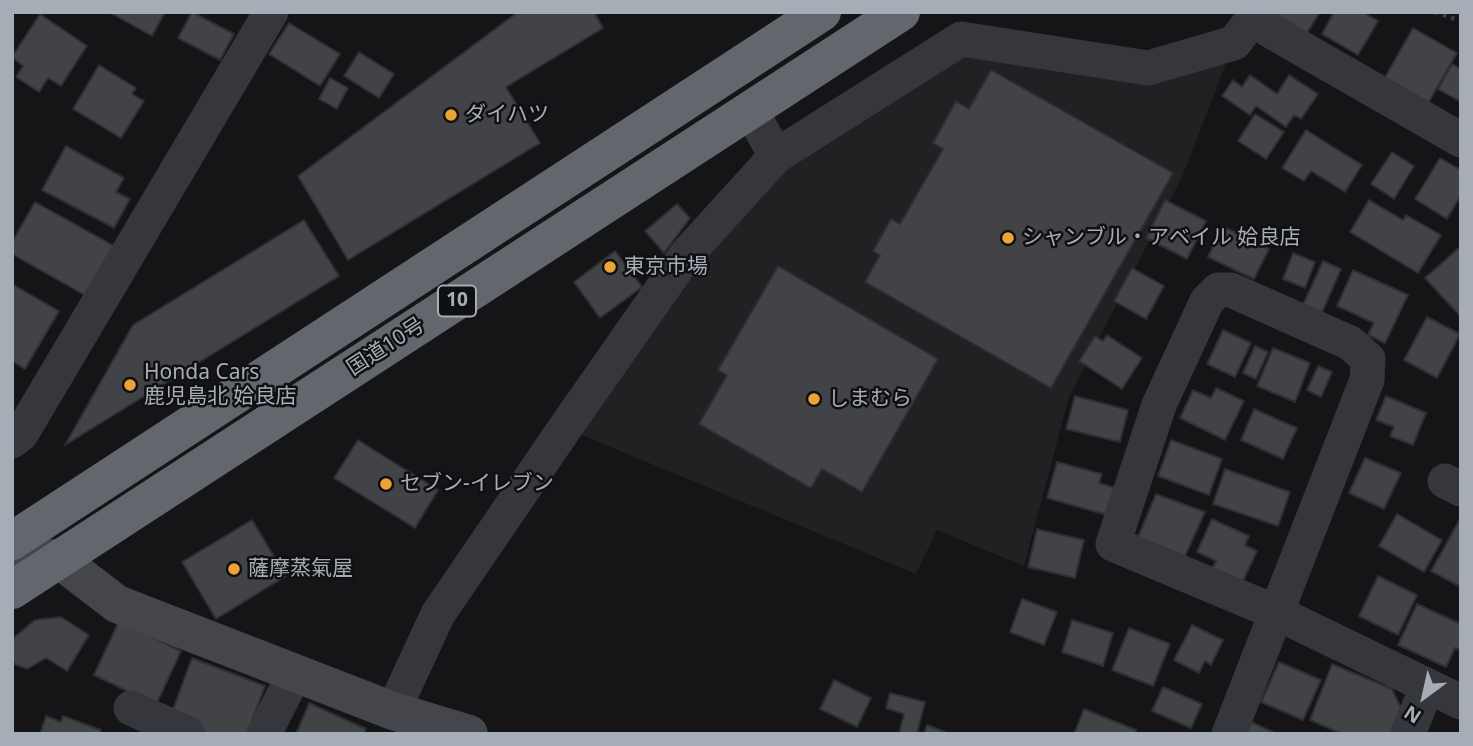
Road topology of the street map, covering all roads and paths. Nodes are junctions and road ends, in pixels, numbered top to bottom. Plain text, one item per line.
1 (271, 12) edge
2 (822, 12) edge
3 (901, 12) edge
4 (1435, 12) edge
5 (1461, 21) edge
6 (751, 111) junction
7 (1461, 140) edge
8 (776, 156) junction
9 (12, 441) edge
10 (12, 541) edge
11 (12, 558) edge
12 (57, 558) junction
13 (12, 590) edge
14 (1275, 612) junction
15 (295, 673) junction
16 (1451, 695) edge
17 (131, 708) dead end
18 (393, 711) junction
19 (188, 734) edge
20 (264, 734) edge
21 (469, 734) edge
22 (1229, 734) edge
23 (1408, 734) edge

1 - 9 street
2 - 10 highway, 国道10号 / 10
3 - 6 highway, 国道10号 / 10
4 - 5 path
6 - 8 street
6 - 12 highway, 国道10号 / 10
7 - 8 street
8 - 18 street
11 - 12 street
12 - 13 highway, 国道10号 / 10
12 - 15 street
14 - 14 street
14 - 16 street
14 - 22 street
15 - 18 street
15 - 20 street
16 - 23 street
17 - 19 street
18 - 21 street

